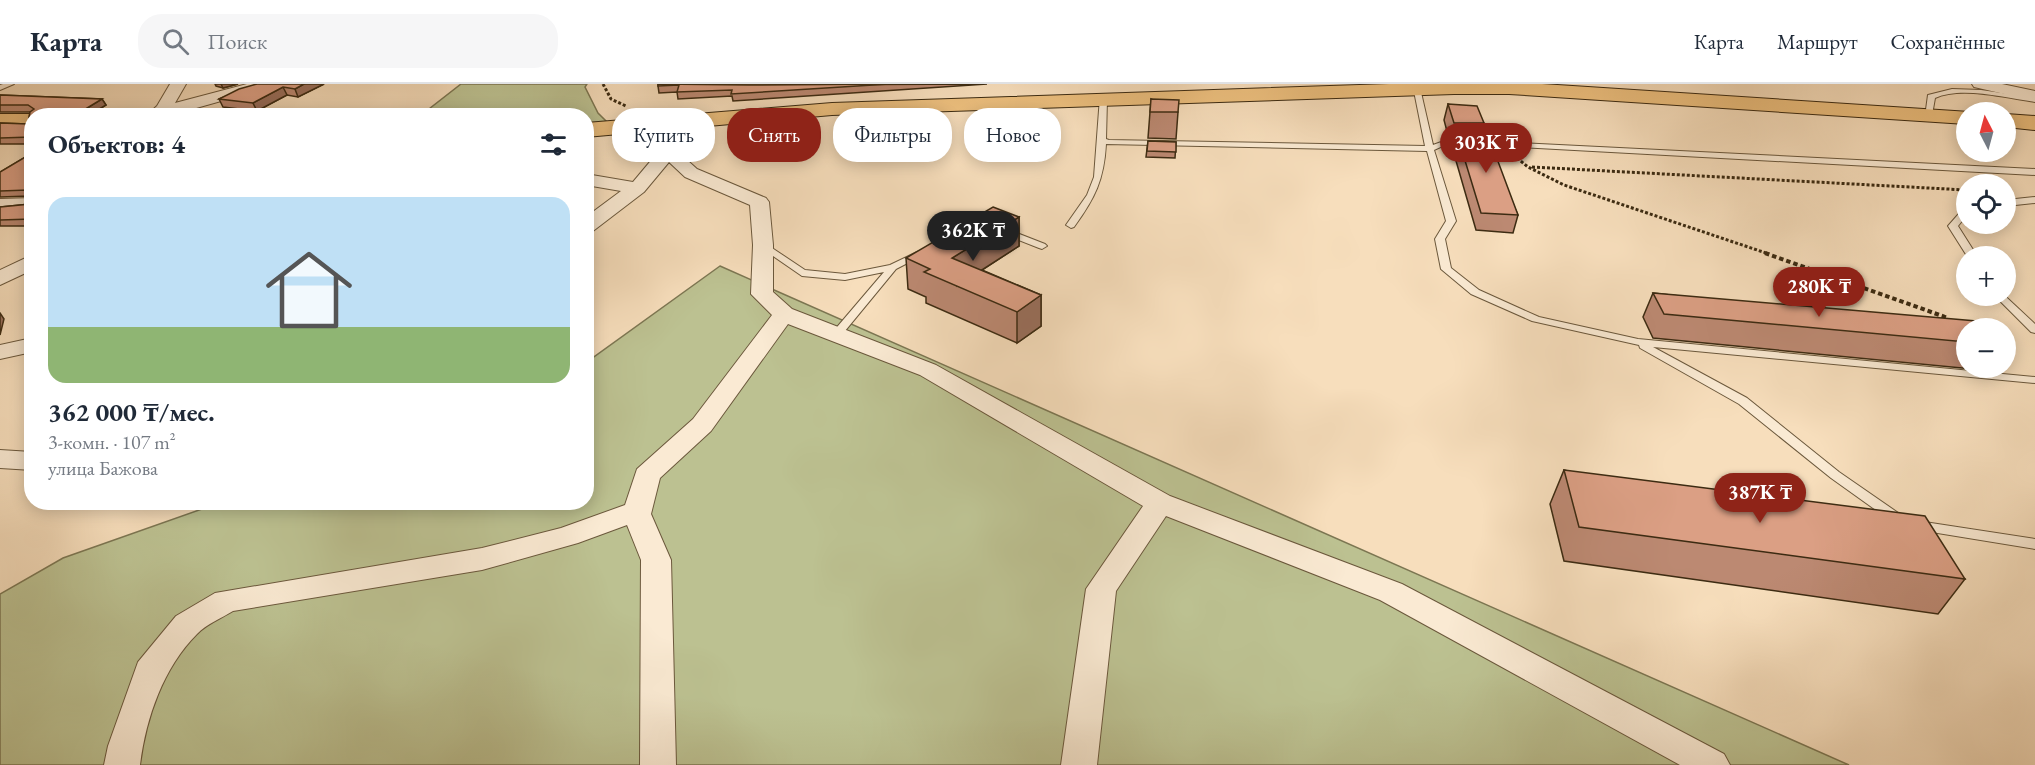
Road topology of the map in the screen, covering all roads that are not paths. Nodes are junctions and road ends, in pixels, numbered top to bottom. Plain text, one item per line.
1 (10, 84) edge
2 (178, 84) edge
3 (265, 84) edge
4 (1980, 84) edge
5 (0, 88) edge
6 (1416, 88) junction
7 (2035, 98) edge
8 (1103, 99) junction
9 (162, 108) edge
10 (177, 108) edge
11 (1928, 116) junction
12 (1956, 117) edge
13 (715, 119) edge
14 (0, 121) edge
15 (24, 121) edge
16 (2016, 122) edge
17 (2035, 123) edge
18 (612, 128) edge
19 (594, 129) edge
20 (1101, 140) junction
21 (1430, 148) junction
22 (659, 162) edge
23 (680, 162) edge
24 (2035, 172) edge
25 (594, 180) edge
26 (637, 188) junction
27 (2035, 200) edge
28 (2016, 202) edge
29 (24, 204) edge
30 (0, 205) edge
31 (594, 221) edge
32 (1071, 225) dead end
33 (990, 229) edge
34 (763, 245) junction
35 (1042, 246) dead end
36 (932, 248) edge
37 (24, 266) edge
38 (893, 267) junction
39 (0, 279) edge
40 (2010, 306) edge
41 (784, 314) junction
42 (2035, 330) edge
43 (836, 335) junction
44 (1638, 342) junction
45 (24, 347) edge
46 (0, 352) edge
47 (2035, 380) edge
48 (0, 459) edge
49 (24, 460) edge
50 (1160, 503) junction
51 (638, 514) junction
52 (1870, 519) edge
53 (1905, 524) junction
54 (2035, 544) edge
55 (122, 765) edge
56 (658, 765) edge
57 (1079, 765) edge
58 (1712, 765) edge

1 - 5 lane
2 - 9 street
3 - 10 street
4 - 7 street
6 - 8 highway
6 - 11 highway
6 - 21 lane
7 - 11 lane
8 - 13 highway
8 - 20 lane
11 - 12 highway
14 - 15 highway
16 - 17 highway
18 - 19 highway
20 - 21 lane
20 - 32 lane
21 - 24 lane
21 - 44 lane
22 - 26 street
23 - 34 street
25 - 26 street
26 - 31 street
27 - 28 lane
29 - 30 street
33 - 35 lane
34 - 38 lane
34 - 41 street
36 - 38 lane
37 - 39 street
38 - 43 lane
40 - 42 lane
41 - 43 street
41 - 51 street
43 - 50 street
44 - 47 lane
44 - 53 lane
45 - 46 street
48 - 49 street
50 - 57 street
50 - 58 street
51 - 55 street
51 - 56 street
52 - 53 lane
53 - 54 lane

